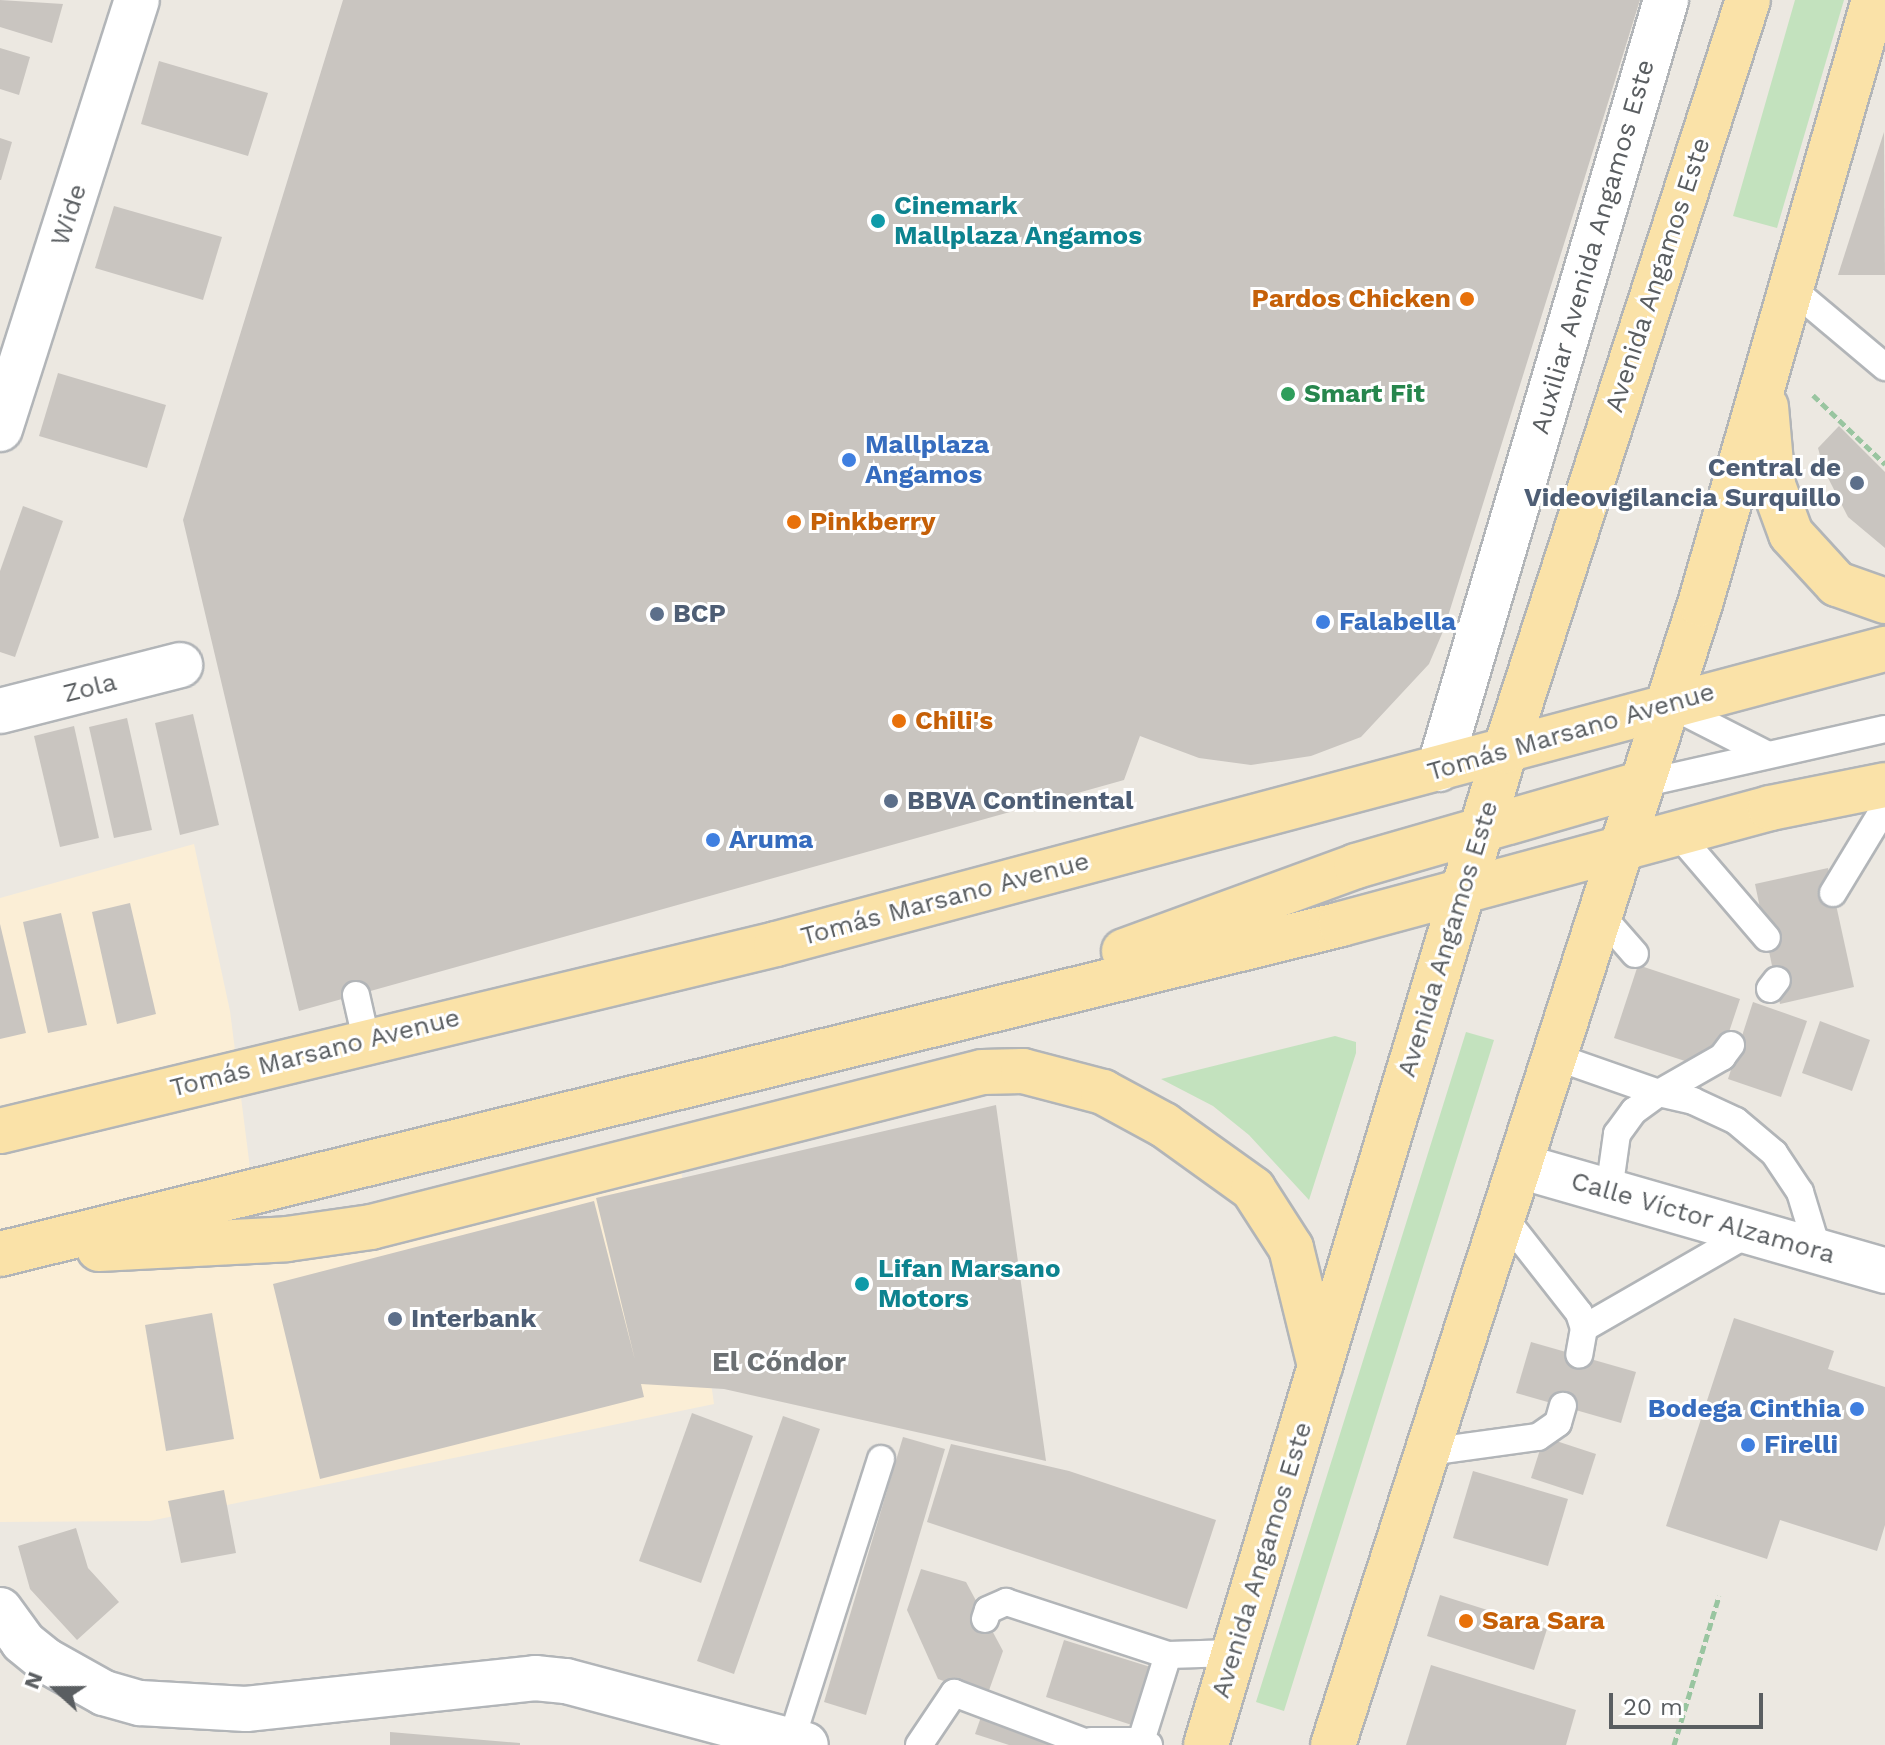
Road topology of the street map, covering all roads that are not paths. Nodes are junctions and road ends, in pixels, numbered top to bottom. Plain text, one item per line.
1 (137, 0) edge
2 (1666, 0) edge
3 (1748, 0) edge
4 (1874, 0) edge
5 (1791, 288) junction
6 (1885, 367) edge
7 (1768, 369) junction
8 (0, 429) edge
9 (1885, 601) edge
10 (1885, 649) edge
11 (180, 665) dead end
12 (1667, 703) junction
13 (0, 711) edge
14 (1885, 729) edge
15 (1505, 751) junction
16 (1766, 754) junction
17 (1439, 769) junction
18 (1641, 784) junction
19 (1885, 785) edge
20 (1885, 807) edge
21 (1482, 829) junction
22 (1677, 833) junction
23 (1622, 846) junction
24 (1462, 891) junction
25 (1833, 893) dead end
26 (1600, 914) junction
27 (1767, 938) dead end
28 (1635, 954) dead end
29 (356, 995) dead end
30 (934, 1021) junction
31 (366, 1039) junction
32 (1723, 1050) dead end
33 (1556, 1057) junction
34 (1659, 1093) junction
35 (0, 1131) edge
36 (1520, 1166) junction
37 (1609, 1191) junction
38 (1503, 1216) junction
39 (1751, 1232) junction
40 (1818, 1251) junction
41 (6, 1253) edge
42 (1885, 1271) edge
43 (1584, 1328) junction
44 (1579, 1355) dead end
45 (1321, 1367) junction
46 (1563, 1406) dead end
47 (1428, 1452) junction
48 (881, 1459) dead end
49 (0, 1610) edge
50 (985, 1619) dead end
51 (1234, 1653) junction
52 (1168, 1655) junction
53 (799, 1743) edge
54 (1091, 1743) edge
55 (1145, 1743) edge
56 (919, 1745) edge
57 (1206, 1745) edge
58 (1333, 1745) edge

1 - 8 street, Wide
2 - 17 street, Auxiliar Avenida Angamos Este
3 - 15 main road, Avenida Angamos Este
4 - 5 main road
5 - 6 lane
5 - 7 main road
7 - 9 main road
7 - 12 main road
10 - 12 main road, Tomás Marsano Avenue
11 - 13 street, Zola
12 - 15 main road, Tomás Marsano Avenue
12 - 16 lane
12 - 18 main road
14 - 16 lane
15 - 17 main road, Tomás Marsano Avenue
15 - 21 main road, Avenida Angamos Este
16 - 18 lane
17 - 31 main road, Tomás Marsano Avenue
18 - 21 main road
18 - 23 main road
19 - 22 main road
20 - 25 lane
21 - 24 main road, Avenida Angamos Este
21 - 30 main road
22 - 23 main road
22 - 27 lane
23 - 24 main road
23 - 26 main road
24 - 30 main road
24 - 45 main road, Avenida Angamos Este
26 - 28 lane
26 - 33 main road
29 - 31 lane
30 - 41 main road
31 - 35 main road, Tomás Marsano Avenue
32 - 34 lane
33 - 34 lane
33 - 36 main road
34 - 37 lane
34 - 40 lane
36 - 37 street, Calle Víctor Alzamora
36 - 38 main road
37 - 39 street, Calle Víctor Alzamora
38 - 43 lane
38 - 47 main road
39 - 40 street, Calle Víctor Alzamora
39 - 43 lane
40 - 42 street, Calle Víctor Alzamora
41 - 45 main road
43 - 44 lane
45 - 51 main road, Avenida Angamos Este
46 - 47 lane
47 - 58 main road
48 - 53 lane
49 - 53 street
50 - 52 lane
51 - 52 lane
51 - 57 main road, Avenida Angamos Este
52 - 55 lane
54 - 55 lane
54 - 56 lane

